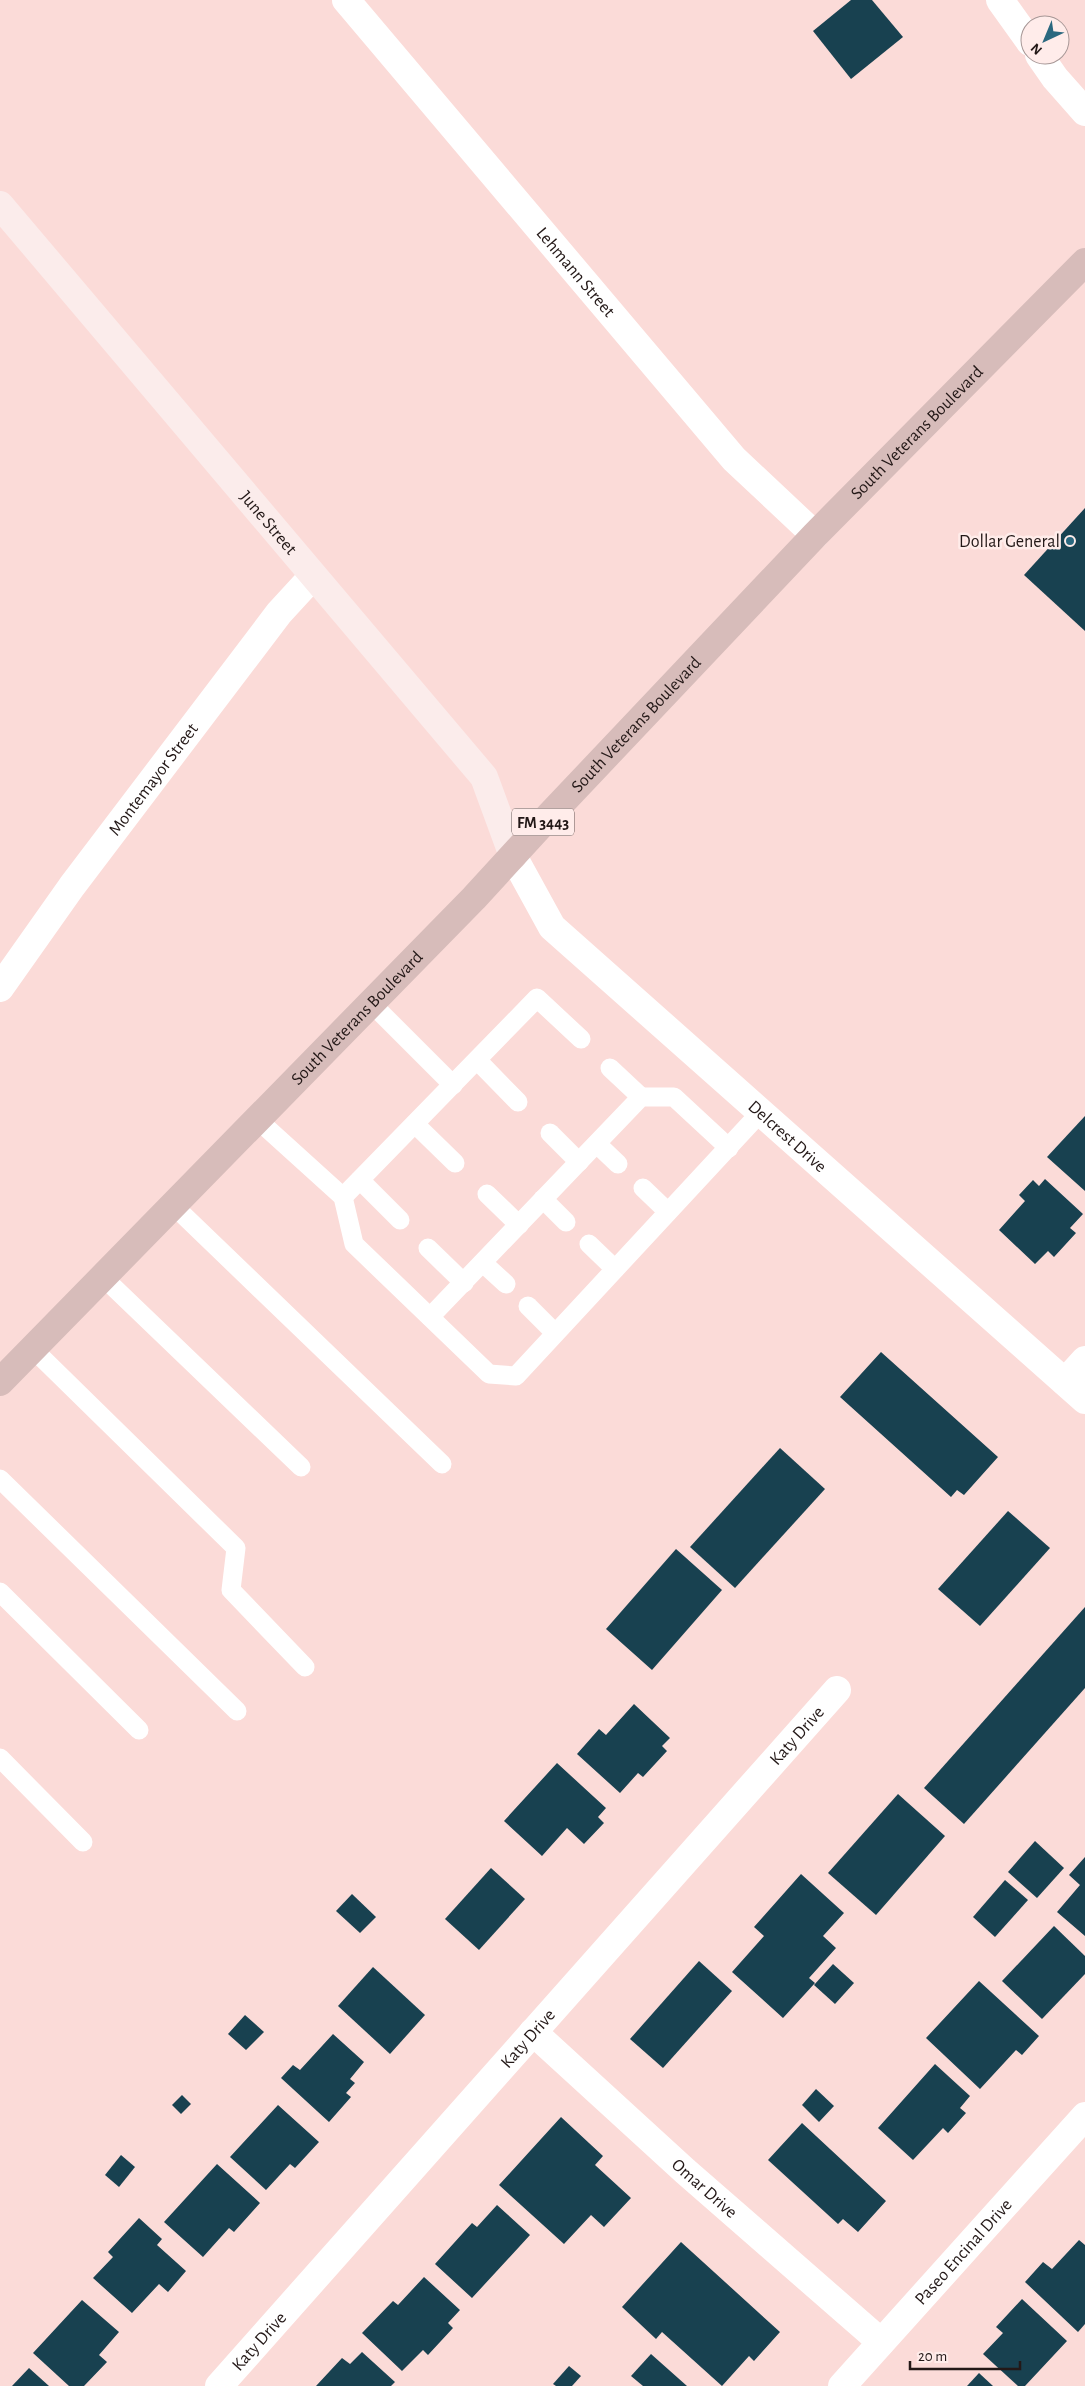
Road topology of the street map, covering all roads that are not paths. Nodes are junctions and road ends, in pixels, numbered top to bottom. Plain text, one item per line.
1 (346, 0) edge
2 (1000, 0) edge
3 (1020, 28) edge
4 (1047, 65) edge
5 (1085, 112) edge
6 (3, 218) edge
7 (1085, 262) edge
8 (815, 535) junction
9 (313, 576) junction
10 (512, 856) junction
11 (0, 988) edge
12 (371, 1003) junction
13 (580, 1040) dead end
14 (477, 1060) junction
15 (610, 1068) dead end
16 (453, 1084) junction
17 (641, 1097) junction
18 (518, 1102) dead end
19 (761, 1112) junction
20 (258, 1120) junction
21 (415, 1124) junction
22 (550, 1133) dead end
23 (597, 1144) junction
24 (729, 1148) junction
25 (579, 1162) junction
26 (455, 1163) dead end
27 (618, 1164) dead end
28 (360, 1180) junction
29 (643, 1188) dead end
30 (487, 1194) dead end
31 (343, 1197) junction
32 (543, 1199) junction
33 (174, 1206) junction
34 (668, 1212) junction
35 (400, 1220) dead end
36 (566, 1222) dead end
37 (519, 1225) junction
38 (589, 1244) dead end
39 (428, 1248) dead end
40 (483, 1263) junction
41 (615, 1269) junction
42 (103, 1277) junction
43 (464, 1283) junction
44 (506, 1284) dead end
45 (528, 1306) dead end
46 (430, 1318) junction
47 (556, 1333) junction
48 (33, 1349) junction
49 (1085, 1360) edge
50 (0, 1382) edge
51 (1075, 1391) edge
52 (442, 1464) dead end
53 (301, 1467) dead end
54 (0, 1479) edge
55 (0, 1592) edge
56 (305, 1667) dead end
57 (837, 1690) dead end
58 (237, 1710) dead end
59 (139, 1730) dead end
60 (0, 1758) edge
61 (83, 1842) dead end
62 (533, 2032) junction
63 (1085, 2116) edge
64 (881, 2342) junction
65 (219, 2386) edge
66 (842, 2386) edge

1 - 8 street, Lehmann Street
2 - 3 street
4 - 5 street
6 - 9 street, June Street
7 - 8 main road, South Veterans Boulevard / FM 3443
8 - 10 main road, South Veterans Boulevard / FM 3443
9 - 10 street, June Street
9 - 11 street, Montemayor Street
10 - 12 main road, South Veterans Boulevard / FM 3443
10 - 19 street, Delcrest Drive
12 - 16 lane
12 - 20 main road, South Veterans Boulevard / FM 3443
13 - 14 lane
14 - 16 lane
14 - 18 lane
15 - 17 lane
16 - 21 lane
17 - 23 lane
17 - 24 lane
19 - 24 lane
19 - 51 street, Delcrest Drive
20 - 31 lane
20 - 33 main road, South Veterans Boulevard / FM 3443
21 - 26 lane
21 - 28 lane
22 - 25 lane
23 - 25 lane
23 - 27 lane
24 - 34 lane
25 - 32 lane
28 - 31 lane
28 - 35 lane
29 - 34 lane
30 - 37 lane
31 - 46 lane
32 - 36 lane
32 - 37 lane
33 - 42 main road, South Veterans Boulevard / FM 3443
33 - 52 lane
34 - 41 lane
37 - 40 lane
38 - 41 lane
39 - 43 lane
40 - 43 lane
40 - 44 lane
41 - 47 lane
42 - 48 main road, South Veterans Boulevard / FM 3443
42 - 53 lane
43 - 46 lane
45 - 47 lane
46 - 47 lane
48 - 50 main road, South Veterans Boulevard / FM 3443
48 - 56 lane
49 - 51 street
54 - 58 lane
55 - 59 lane
57 - 62 street, Katy Drive
60 - 61 lane
62 - 64 street, Omar Drive
62 - 65 street, Katy Drive
63 - 64 street, Paseo Encinal Drive
64 - 66 street, Paseo Encinal Drive

